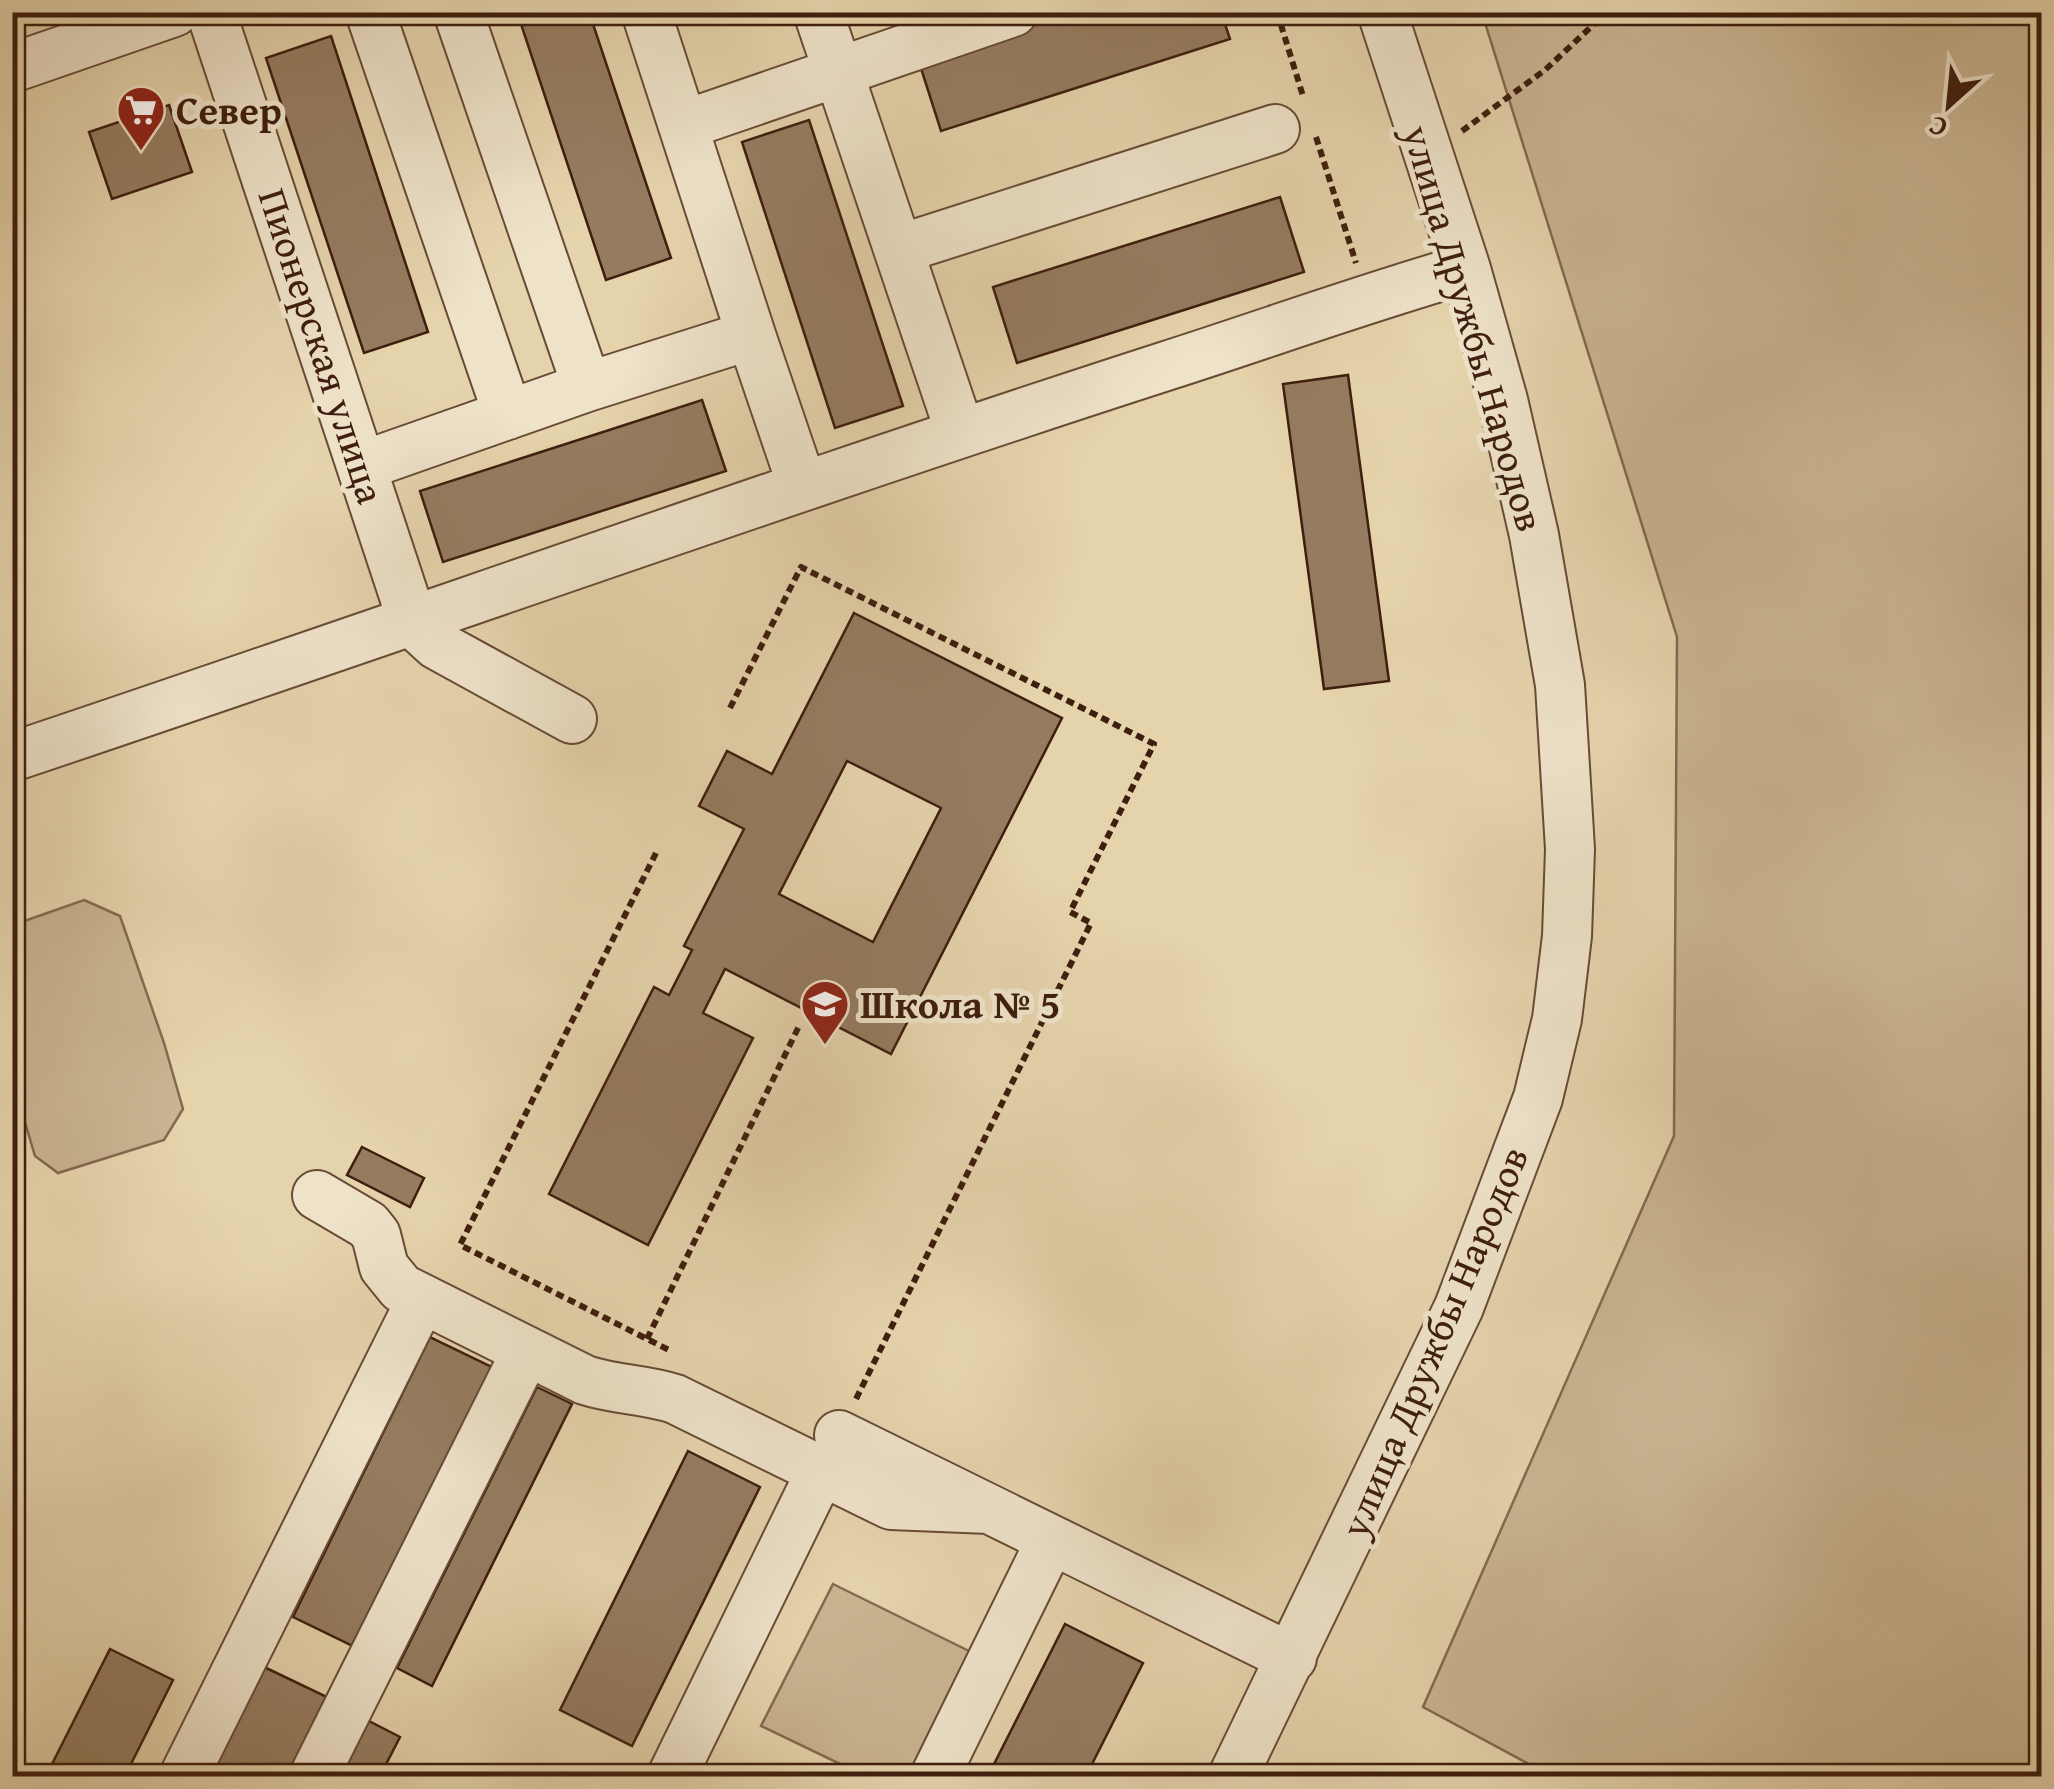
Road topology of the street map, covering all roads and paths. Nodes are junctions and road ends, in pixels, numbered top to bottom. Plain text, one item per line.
1 (174, 12) edge
2 (211, 12) edge
3 (370, 12) edge
4 (458, 12) edge
5 (646, 12) edge
6 (818, 12) edge
7 (1013, 12) edge
8 (1277, 12) edge
9 (1382, 12) edge
10 (1607, 12) edge
11 (12, 68) edge
12 (839, 72) junction
13 (1298, 121) junction
14 (684, 125) junction
15 (1428, 154) junction
16 (900, 248) junction
17 (1466, 268) junction
18 (1366, 298) junction
19 (752, 335) junction
20 (587, 387) junction
21 (508, 414) junction
22 (960, 432) junction
23 (362, 466) junction
24 (802, 485) junction
25 (413, 623) junction
26 (730, 708) dead end
27 (572, 718) dead end
28 (12, 758) edge
29 (656, 853) dead end
30 (800, 1024) dead end
31 (317, 1195) dead end
32 (421, 1300) junction
33 (646, 1339) junction
34 (526, 1352) junction
35 (682, 1356) dead end
36 (830, 1453) junction
37 (1051, 1540) junction
38 (1292, 1658) junction
39 (184, 1776) edge
40 (314, 1776) edge
41 (672, 1776) edge
42 (935, 1776) edge
43 (1233, 1776) edge

1 - 11 street
2 - 23 street, Пионерская улица
3 - 21 street
4 - 20 street
5 - 14 street
6 - 12 street
7 - 12 street
8 - 13 path
9 - 15 street, улица Дружбы Народов
10 - 15 path
12 - 14 street
12 - 16 street
13 - 16 street
13 - 18 path
14 - 19 street
15 - 17 street, улица Дружбы Народов
16 - 22 street
17 - 18 street
17 - 38 street, улица Дружбы Народов
18 - 22 street
19 - 20 street
19 - 24 street
20 - 21 street
21 - 23 street
22 - 24 street
23 - 25 street, Пионерская улица
24 - 25 street
25 - 27 street
25 - 28 street
26 - 36 path
29 - 33 path
30 - 33 path
31 - 32 street
32 - 34 street
32 - 39 street
33 - 35 path
34 - 36 street
34 - 40 street
36 - 37 street
36 - 41 street
37 - 38 street
37 - 42 street
38 - 43 street, улица Дружбы Народов

